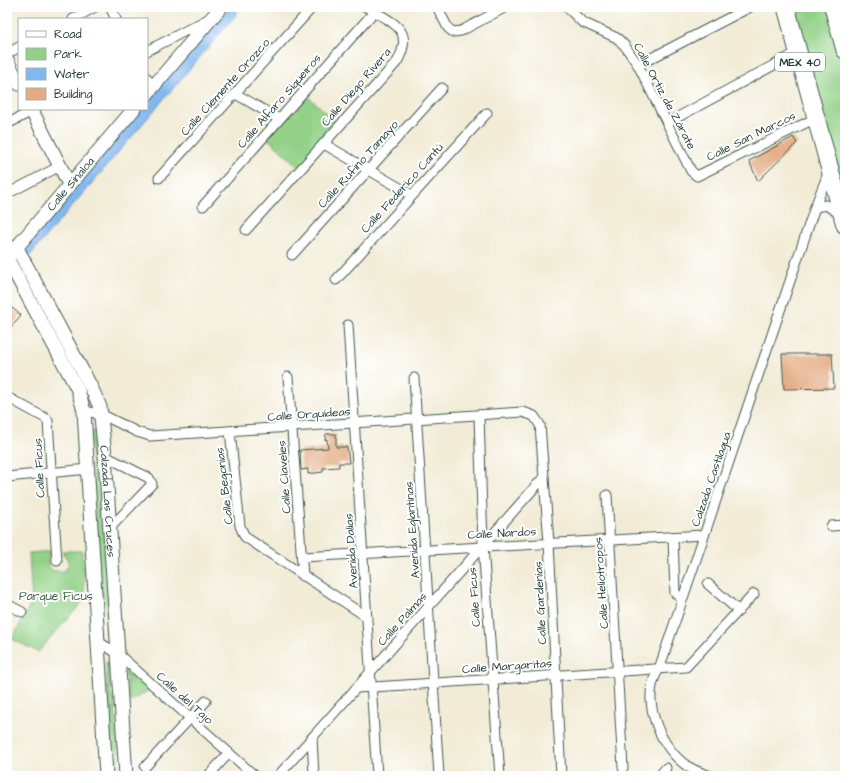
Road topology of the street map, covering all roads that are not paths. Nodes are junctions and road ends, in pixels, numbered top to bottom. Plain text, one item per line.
1 (95, 7) edge
2 (110, 7) edge
3 (221, 7) edge
4 (437, 7) edge
5 (506, 7) edge
6 (567, 7) edge
7 (750, 7) edge
8 (786, 7) edge
9 (833, 7) edge
10 (370, 9) edge
11 (309, 11) dead end
12 (212, 17) junction
13 (75, 18) edge
14 (116, 18) edge
15 (18, 48) edge
16 (148, 50) edge
17 (845, 50) edge
18 (798, 52) junction
19 (7, 54) edge
20 (7, 60) edge
21 (638, 65) junction
22 (18, 82) edge
23 (149, 87) edge
24 (442, 88) dead end
25 (236, 94) junction
26 (33, 110) edge
27 (133, 110) edge
28 (487, 113) dead end
29 (816, 118) junction
30 (279, 119) junction
31 (667, 123) junction
32 (7, 124) edge
33 (324, 144) junction
34 (60, 166) junction
35 (830, 168) junction
36 (369, 170) junction
37 (697, 176) joint
38 (159, 178) dead end
39 (69, 184) junction
40 (7, 194) edge
41 (412, 195) junction
42 (203, 206) dead end
43 (815, 207) junction
44 (844, 220) edge
45 (246, 230) dead end
46 (17, 248) junction
47 (292, 255) dead end
48 (7, 258) edge
49 (336, 280) dead end
50 (348, 325) dead end
51 (288, 377) dead end
52 (414, 378) dead end
53 (7, 397) edge
54 (84, 411) junction
55 (101, 414) junction
56 (479, 415) junction
57 (417, 419) junction
58 (538, 420) joint
59 (354, 423) junction
60 (292, 427) junction
61 (230, 431) junction
62 (105, 456) junction
63 (88, 469) junction
64 (51, 472) junction
65 (7, 477) edge
66 (544, 477) junction
67 (607, 494) dead end
68 (845, 525) edge
69 (831, 526) dead end
70 (110, 528) junction
71 (704, 535) junction
72 (673, 536) junction
73 (610, 540) junction
74 (549, 543) junction
75 (483, 546) junction
76 (425, 549) junction
77 (363, 553) junction
78 (302, 557) junction
79 (57, 561) dead end
80 (303, 576) junction
81 (708, 584) dead end
82 (754, 594) dead end
83 (682, 599) junction
84 (7, 604) edge
85 (428, 608) junction
86 (739, 611) junction
87 (22, 612) dead end
88 (367, 617) junction
89 (97, 641) junction
90 (117, 653) junction
91 (659, 669) junction
92 (618, 670) junction
93 (370, 673) junction
94 (556, 674) junction
95 (493, 679) junction
96 (433, 683) junction
97 (371, 687) junction
98 (357, 688) junction
99 (206, 701) dead end
100 (190, 718) junction
101 (312, 738) junction
102 (229, 752) junction
103 (145, 767) dead end
104 (623, 768) dead end
105 (666, 768) dead end
106 (106, 776) edge
107 (126, 776) edge
108 (208, 776) edge
109 (255, 776) edge
110 (278, 776) edge
111 (314, 776) edge
112 (377, 776) edge
113 (439, 776) edge
114 (500, 776) edge
115 (561, 776) edge
116 (659, 776) edge
117 (711, 776) edge

1 - 13 street
2 - 14 street
3 - 12 street
4 - 5 street
6 - 21 street, Calle Ortiz de Zárate
7 - 21 street
8 - 18 highway, MEX 40
9 - 17 highway
10 - 30 street, Calle Alfaro Siqueiros
10 - 33 street, Calle Diego Rivera
11 - 25 street, Calle Clemente Orozco
12 - 16 street
12 - 23 street
15 - 19 street
18 - 29 highway, MEX 40
18 - 31 street
20 - 22 street
21 - 31 street, Calle Ortiz de Zárate
24 - 36 street, Calle Rufino Tamayo
25 - 30 street
25 - 38 street, Calle Clemente Orozco
26 - 32 street
26 - 34 street
27 - 39 street, Calle Sinaloa
28 - 41 street, Calle Federico Cantú
29 - 35 highway, MEX 40
29 - 37 street, Calle San Marcos
30 - 42 street, Calle Alfaro Siqueiros
31 - 37 street, Calle Ortiz de Zárate
33 - 36 street, Calle Diego Rivera
33 - 45 street, Calle Diego Rivera
34 - 39 street
34 - 40 street
35 - 43 street, Calzada Castilagua
35 - 44 highway, MEX 40
36 - 41 street, Calle Diego Rivera
36 - 47 street, Calle Rufino Tamayo
39 - 46 street, Calle Sinaloa
41 - 49 street, Calle Federico Cantú
43 - 44 street
43 - 71 street, Calzada Castilagua
46 - 48 street, Calle Sinaloa
46 - 55 street, Calzada Las Cruces
48 - 54 street, Calzada Las Cruces
50 - 59 street, Avenida Dalias
51 - 60 street, Calle Claveles
52 - 57 street, Avenida Eglantinas
53 - 64 street, Calle Ficus
54 - 55 street, Calle Orquídeas
54 - 63 street, Calzada Las Cruces
55 - 61 street, Calle Orquídeas
55 - 62 street, Calzada Las Cruces
56 - 57 street, Calle Orquídeas
56 - 58 street, Calle Orquídeas
56 - 75 street, Calle Ficus
57 - 59 street, Calle Orquídeas
57 - 76 street, Avenida Eglantinas
58 - 66 street, Calle Gardenias
59 - 60 street, Calle Orquídeas
59 - 77 street, Avenida Dalias
60 - 61 street, Calle Orquídeas
60 - 78 street, Calle Claveles
61 - 80 street, Calle Begonias
62 - 70 street, Calzada Las Cruces
62 - 70 street
63 - 64 street
63 - 89 street, Calzada Las Cruces
64 - 65 street
64 - 79 street, Calle Ficus
66 - 74 street, Calle Gardenias
66 - 75 street, Calle Palmas
67 - 73 street, Calle Heliotropos
68 - 69 street
70 - 90 street, Calzada Las Cruces
71 - 72 street, Calle Nardos
71 - 83 street, Calzada Castilagua
72 - 73 street, Calle Nardos
72 - 83 street
73 - 74 street, Calle Nardos
73 - 92 street, Calle Heliotropos
74 - 75 street, Calle Nardos
74 - 94 street, Calle Gardenias
75 - 76 street, Calle Nardos
75 - 85 street, Calle Palmas
75 - 95 street, Calle Ficus
76 - 77 street, Calle Nardos
76 - 85 street, Avenida Eglantinas
77 - 78 street, Calle Nardos
77 - 88 street, Avenida Dalias
78 - 80 street, Calle Claveles
80 - 88 street
81 - 86 street
82 - 86 street, Calle Margaritas
83 - 91 street, Calzada Castilagua
84 - 87 street
85 - 93 street, Calle Palmas
85 - 96 street, Avenida Eglantinas
86 - 91 street, Calle Margaritas
88 - 93 street, Avenida Dalias
89 - 90 street, Calle del Tajo
89 - 106 street, Calzada Las Cruces
90 - 100 street, Calle del Tajo
90 - 107 street, Calzada Las Cruces
91 - 92 street, Calle Margaritas
91 - 117 street, Calzada Castilagua
92 - 94 street, Calle Margaritas
92 - 104 street, Calle Heliotropos
93 - 97 street, Avenida Dalias
93 - 98 street, Calle Palmas
94 - 95 street, Calle Margaritas
94 - 115 street, Calle Gardenias
95 - 96 street, Calle Margaritas
95 - 114 street, Calle Ficus
96 - 97 street, Calle Margaritas
96 - 113 street, Avenida Eglantinas
97 - 98 street, Calle Margaritas
97 - 112 street, Avenida Dalias
98 - 101 street, Calle Palmas
99 - 100 street
100 - 102 street, Calle del Tajo
100 - 103 street
101 - 110 street, Calle Palmas
101 - 111 street
102 - 108 street
102 - 109 street, Calle del Tajo
105 - 116 street

